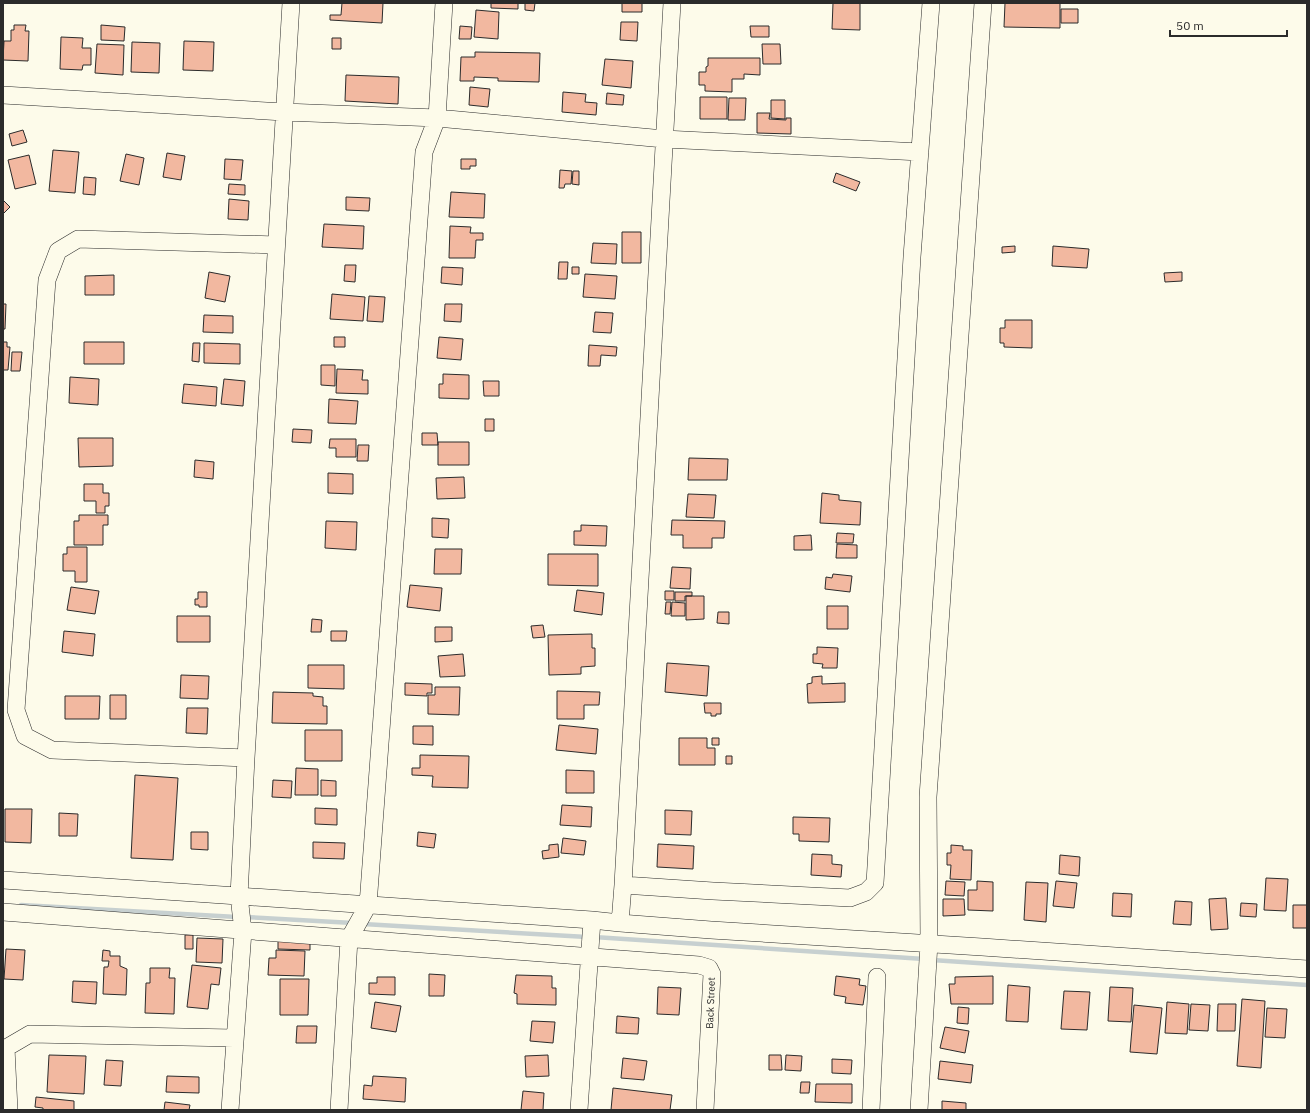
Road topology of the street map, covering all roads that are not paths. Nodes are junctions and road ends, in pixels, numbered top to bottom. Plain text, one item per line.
1 (291, 3) edge
2 (444, 3) edge
3 (672, 3) edge
4 (931, 3) edge
5 (983, 3) edge
6 (3, 95) edge
7 (284, 112) junction
8 (437, 118) junction
9 (664, 139) junction
10 (920, 152) junction
11 (276, 245) junction
12 (246, 758) junction
13 (3, 880) edge
14 (623, 885) junction
15 (239, 896) junction
16 (368, 905) junction
17 (3, 912) edge
18 (592, 920) junction
19 (620, 923) junction
20 (243, 930) junction
21 (349, 938) junction
22 (929, 943) junction
23 (590, 956) junction
24 (1307, 969) edge
25 (877, 977) dead end
26 (234, 1038) junction
27 (9, 1110) edge
28 (230, 1110) edge
29 (339, 1110) edge
30 (579, 1110) edge
31 (705, 1110) edge
32 (871, 1110) edge
33 (919, 1110) edge

1 - 7 street
2 - 8 street
3 - 9 street
4 - 10 street
5 - 22 street
6 - 7 street
7 - 8 street
7 - 11 street
8 - 9 street
8 - 16 street
9 - 10 street
9 - 14 street
10 - 14 street
11 - 12 street
11 - 12 street
12 - 15 street
13 - 15 street
14 - 19 street
15 - 16 street
15 - 20 street
16 - 18 street
16 - 21 street
17 - 20 street
18 - 19 street
18 - 23 street
19 - 22 street
20 - 21 street
20 - 26 street
21 - 23 street
21 - 29 street
22 - 24 street
22 - 33 street
23 - 30 street
23 - 31 street, Back Street
25 - 32 street
26 - 27 street
26 - 28 street

